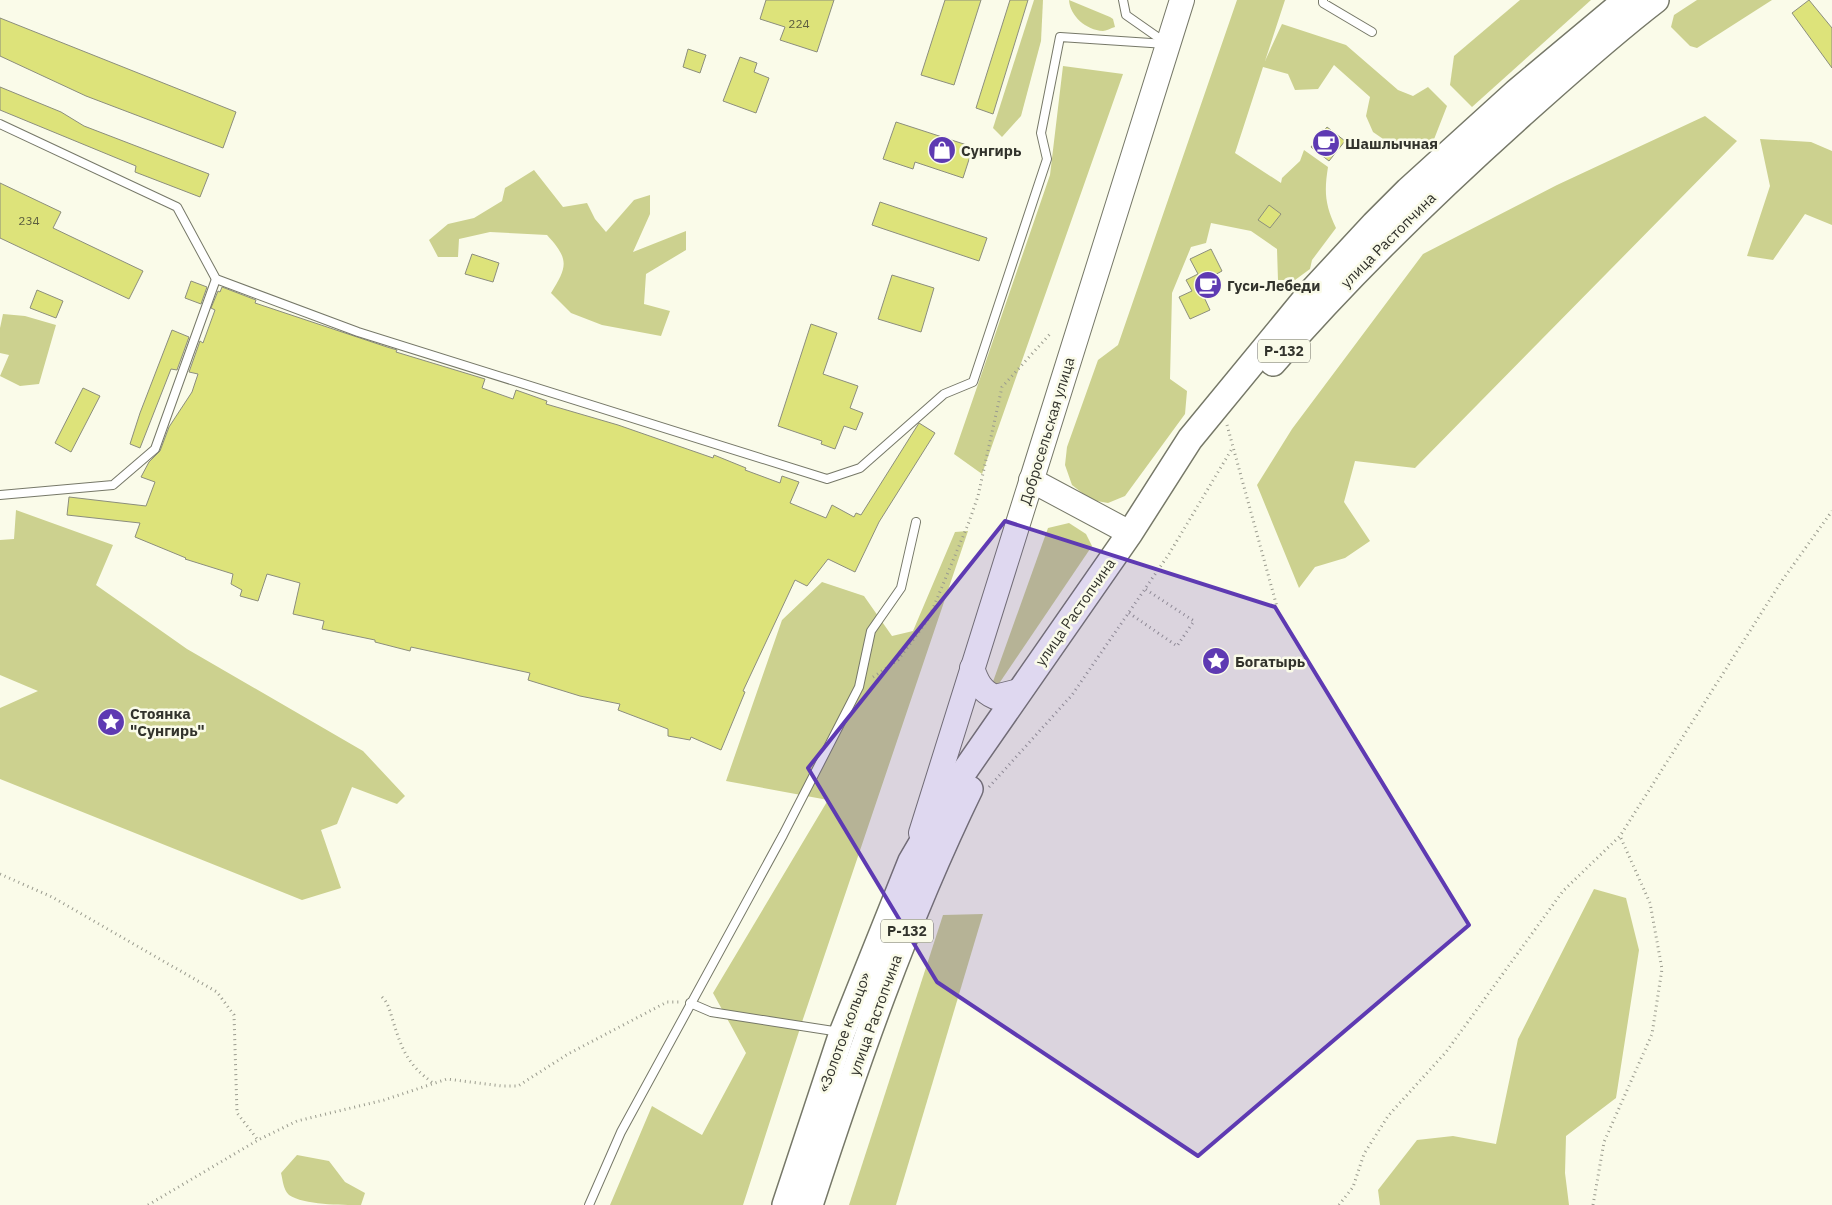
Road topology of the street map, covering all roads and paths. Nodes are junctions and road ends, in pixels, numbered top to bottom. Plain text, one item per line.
1 (1123, 0) edge
2 (1182, 0) edge
3 (1324, 0) edge
4 (1626, 0) edge
5 (1656, 0) edge
6 (1372, 32) dead end
7 (1167, 44) junction
8 (0, 124) edge
9 (216, 279) junction
10 (1050, 334) dead end
11 (1226, 419) junction
12 (1233, 447) junction
13 (1031, 480) junction
14 (0, 495) edge
15 (1832, 511) edge
16 (916, 522) dead end
17 (1130, 533) junction
18 (1146, 588) junction
19 (1277, 607) dead end
20 (1129, 613) junction
21 (972, 668) junction
22 (859, 687) junction
23 (1019, 691) junction
24 (984, 793) dead end
25 (1620, 836) junction
26 (911, 861) junction
27 (0, 874) edge
28 (382, 997) dead end
29 (690, 1003) junction
30 (842, 1032) junction
31 (434, 1083) junction
32 (258, 1140) junction
33 (148, 1205) edge
34 (589, 1205) edge
35 (785, 1205) edge
36 (810, 1205) edge
37 (1339, 1205) edge
38 (1593, 1205) edge

1 - 7 lane
2 - 7 main road, Добросельская улица
3 - 6 lane
4 - 17 highway, улица Растопчина / Р-132
5 - 11 highway, улица Растопчина / Р-132
7 - 9 lane
7 - 13 main road, Добросельская улица
8 - 9 lane
9 - 14 lane
10 - 22 path
11 - 12 path
11 - 17 highway, улица Растопчина / Р-132
12 - 18 path
12 - 19 path
13 - 17 main road
13 - 21 main road, Добросельская улица
15 - 25 path
16 - 22 lane
17 - 23 highway, улица Растопчина / Р-132
18 - 20 path
18 - 20 path
20 - 24 path
21 - 23 main road
21 - 26 main road, Добросельская улица
22 - 29 lane
23 - 26 highway, улица Растопчина / Р-132
23 - 36 highway, улица Растопчина / Р-132
25 - 37 path
25 - 38 path
26 - 30 highway, «Золотое кольцо» / Р-132
27 - 32 path
28 - 31 path
29 - 30 lane
29 - 31 path
29 - 34 lane
30 - 35 highway, «Золотое кольцо» / Р-132
31 - 32 path
32 - 33 path

